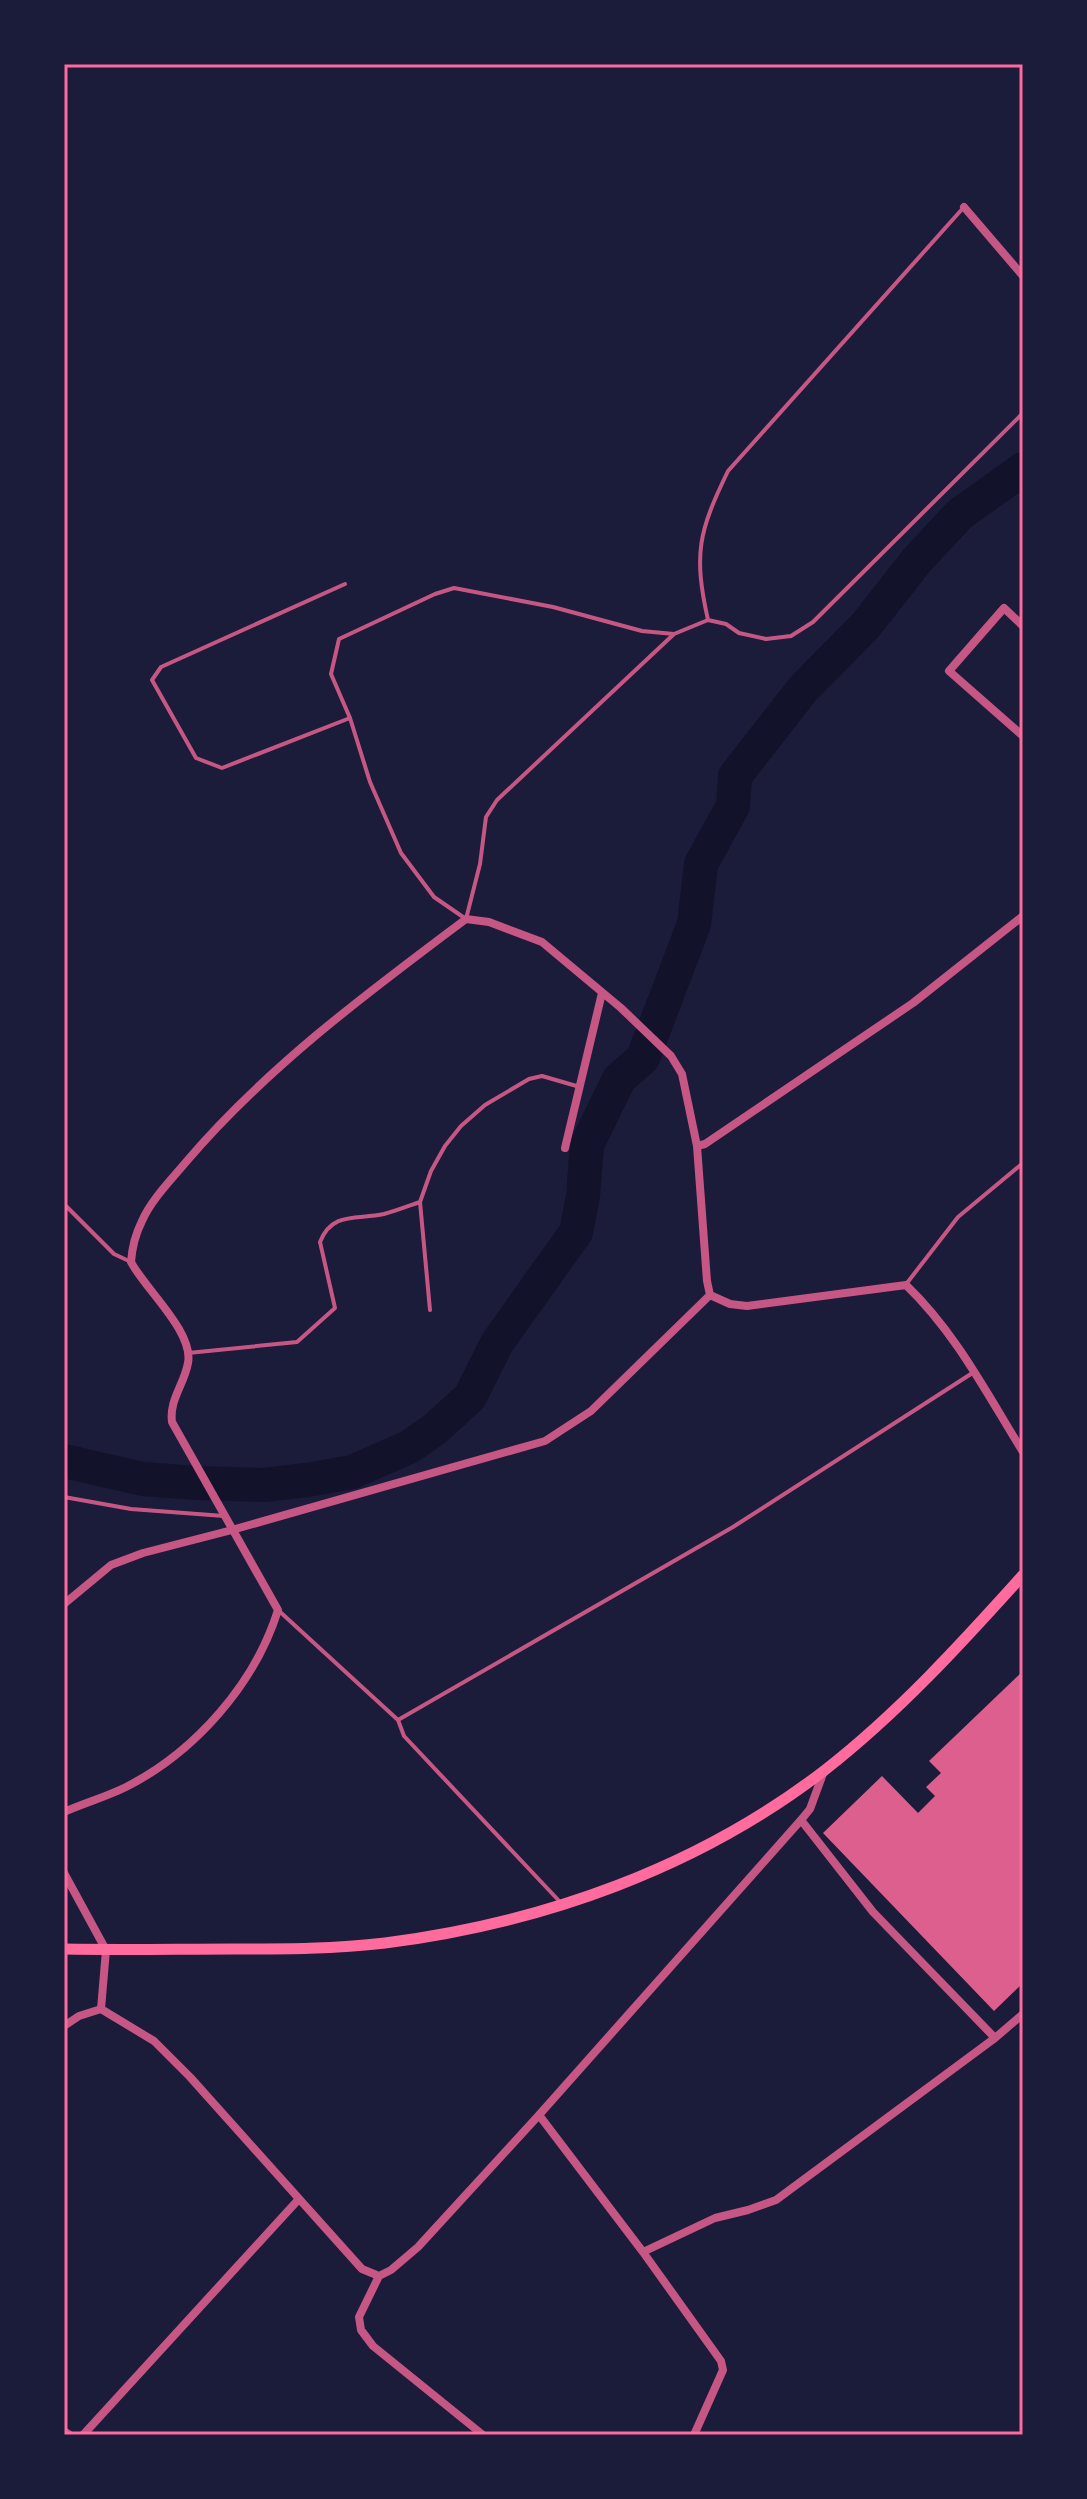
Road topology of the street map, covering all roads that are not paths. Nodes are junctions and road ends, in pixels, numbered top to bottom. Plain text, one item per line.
1 (964, 207) joint
2 (1023, 276) edge
3 (1023, 413) edge
4 (345, 584) dead end
5 (708, 620) junction
6 (1023, 626) edge
7 (674, 634) junction
8 (350, 718) junction
9 (1023, 736) edge
10 (1023, 916) edge
11 (466, 919) junction
12 (602, 993) junction
13 (580, 1087) junction
14 (697, 1146) junction
15 (565, 1148) dead end
16 (1023, 1163) edge
17 (420, 1202) junction
18 (64, 1204) edge
19 (131, 1262) junction
20 (906, 1285) junction
21 (710, 1295) junction
22 (430, 1310) dead end
23 (188, 1353) junction
24 (974, 1372) junction
25 (1023, 1452) edge
26 (64, 1497) edge
27 (223, 1512) junction
28 (232, 1530) junction
29 (1023, 1575) edge
30 (64, 1604) edge
31 (278, 1610) junction
32 (398, 1720) junction
33 (824, 1770) junction
34 (64, 1812) edge
35 (801, 1820) junction
36 (64, 1873) edge
37 (564, 1905) junction
38 (64, 1949) edge
39 (106, 1950) junction
40 (101, 2009) junction
41 (1023, 2014) edge
42 (64, 2026) edge
43 (995, 2038) junction
44 (539, 2115) junction
45 (298, 2200) junction
46 (643, 2252) junction
47 (379, 2276) junction
48 (64, 2431) edge
49 (70, 2435) edge
50 (83, 2435) edge
51 (483, 2435) edge
52 (694, 2435) edge

1 - 2 street
1 - 5 lane
3 - 5 lane
4 - 8 lane
5 - 7 lane
6 - 9 street
7 - 8 lane
7 - 11 lane
8 - 11 lane
10 - 14 street
11 - 12 street
11 - 19 street
12 - 13 street
12 - 14 street
13 - 15 street
13 - 17 lane
14 - 21 street
16 - 20 lane
17 - 22 lane
17 - 23 lane
18 - 19 lane
19 - 23 street
20 - 21 street
20 - 24 street
21 - 28 street
23 - 27 street
24 - 25 street
24 - 32 lane
26 - 27 lane
27 - 28 street
28 - 30 street
28 - 31 street
29 - 33 main road
31 - 32 lane
31 - 34 street
32 - 37 lane
33 - 35 street
33 - 37 main road
35 - 43 street
35 - 44 street
36 - 39 street
37 - 39 main road
38 - 39 main road
39 - 40 street
40 - 42 street
40 - 45 street
41 - 43 street
43 - 46 street
44 - 46 street
44 - 47 street
45 - 47 street
45 - 50 street
46 - 52 street
47 - 51 street
48 - 49 street

